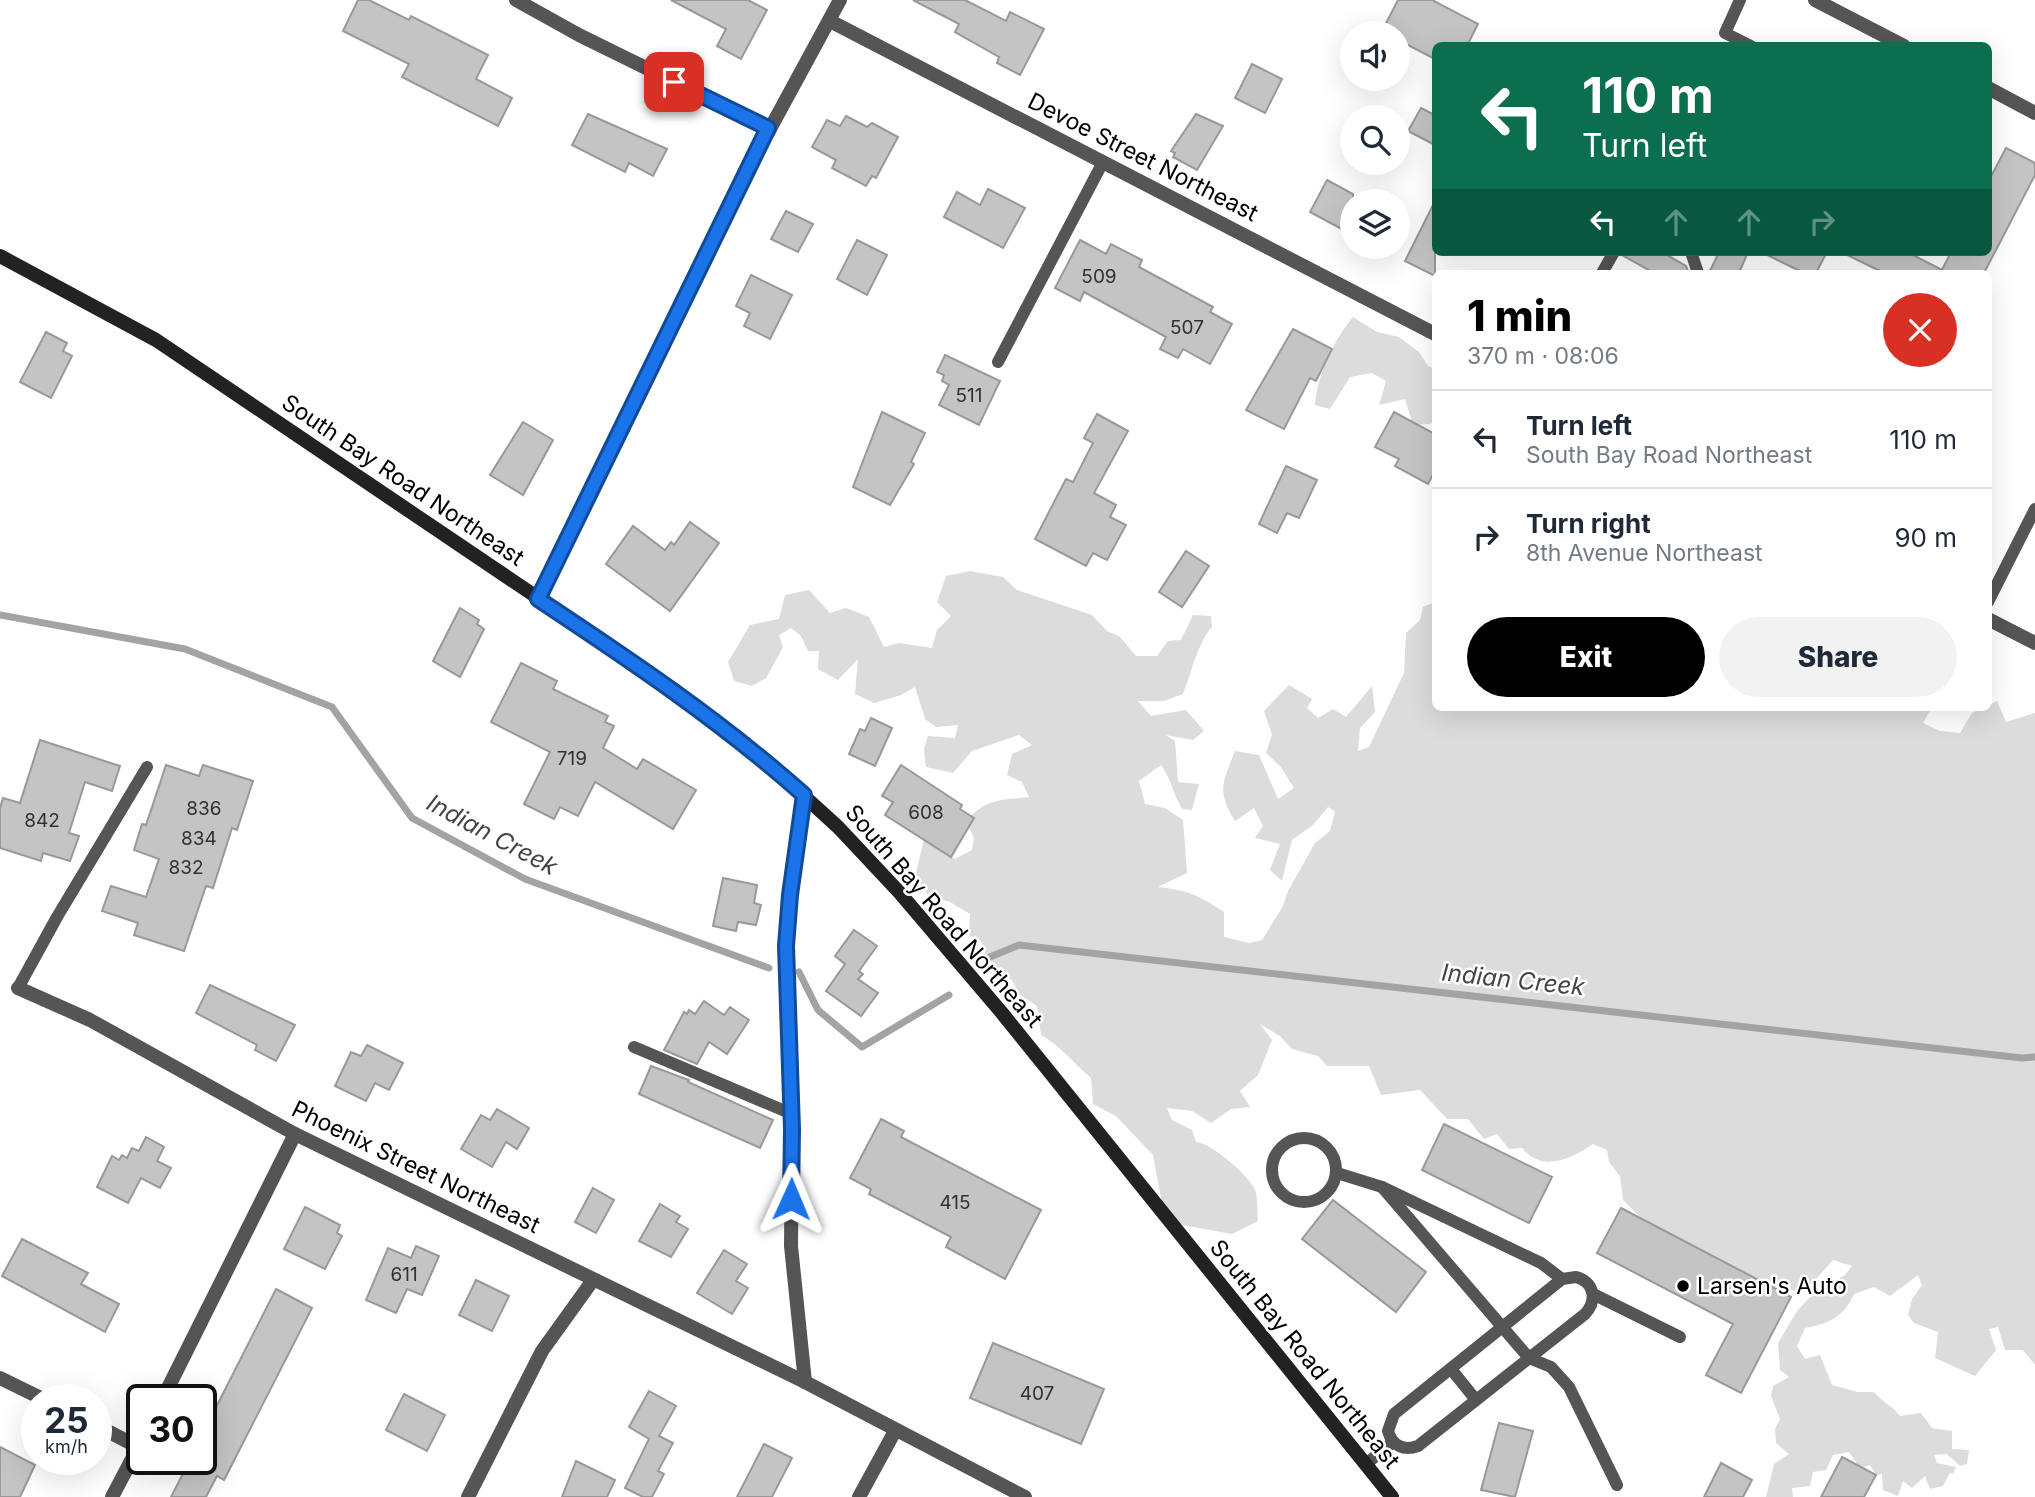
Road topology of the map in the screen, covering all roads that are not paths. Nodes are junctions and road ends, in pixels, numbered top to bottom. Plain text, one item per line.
1 (516, 0) edge
2 (840, 0) edge
3 (1740, 0) edge
4 (1815, 0) edge
5 (830, 21) junction
6 (1743, 42) edge
7 (1896, 42) edge
8 (1992, 90) edge
9 (2035, 113) edge
10 (768, 128) junction
11 (1103, 162) junction
12 (0, 256) edge
13 (1432, 332) edge
14 (998, 362) dead end
15 (2035, 509) edge
16 (1992, 594) edge
17 (538, 599) junction
18 (1992, 622) edge
19 (2035, 643) edge
20 (147, 766) dead end
21 (804, 795) junction
22 (18, 988) joint
23 (634, 1047) dead end
24 (792, 1114) junction
25 (295, 1134) junction
26 (1337, 1172) junction
27 (1382, 1187) junction
28 (1562, 1279) junction
29 (593, 1280) junction
30 (1593, 1294) junction
31 (1503, 1327) junction
32 (1680, 1337) dead end
33 (1529, 1358) junction
34 (1451, 1369) junction
35 (0, 1378) edge
36 (805, 1382) junction
37 (170, 1384) edge
38 (21, 1388) edge
39 (1476, 1400) junction
40 (895, 1431) junction
41 (1393, 1442) junction
42 (1366, 1464) junction
43 (126, 1471) edge
44 (1616, 1485) dead end
45 (113, 1497) edge
46 (468, 1497) edge
47 (859, 1497) edge
48 (1025, 1497) edge
49 (1392, 1497) edge

1 - 10 street
2 - 5 street
3 - 6 lane
4 - 7 street
5 - 10 street
5 - 11 street, Devoe Street Northeast
8 - 9 street
10 - 17 street
11 - 13 street, Devoe Street Northeast
11 - 14 lane
12 - 17 street, South Bay Road Northeast
15 - 16 lane
17 - 21 street, South Bay Road Northeast
18 - 19 street
20 - 22 lane, Phoenix Street Northeast
21 - 24 street
21 - 42 street, South Bay Road Northeast
22 - 25 street, Phoenix Street Northeast
23 - 24 lane
24 - 36 street
25 - 29 street, Phoenix Street Northeast
25 - 37 street
26 - 26 lane
26 - 27 lane
27 - 28 lane
27 - 31 lane
28 - 30 lane
28 - 31 lane
29 - 36 street, Phoenix Street Northeast
29 - 46 street
30 - 32 lane
30 - 33 lane
31 - 33 lane
31 - 34 lane
33 - 39 lane
33 - 44 lane
34 - 39 lane
34 - 41 lane
35 - 38 street
36 - 40 street, Phoenix Street Northeast
39 - 41 lane
40 - 47 street
40 - 48 street, Phoenix Street Northeast
41 - 42 lane
42 - 49 street, South Bay Road Northeast
43 - 45 street

